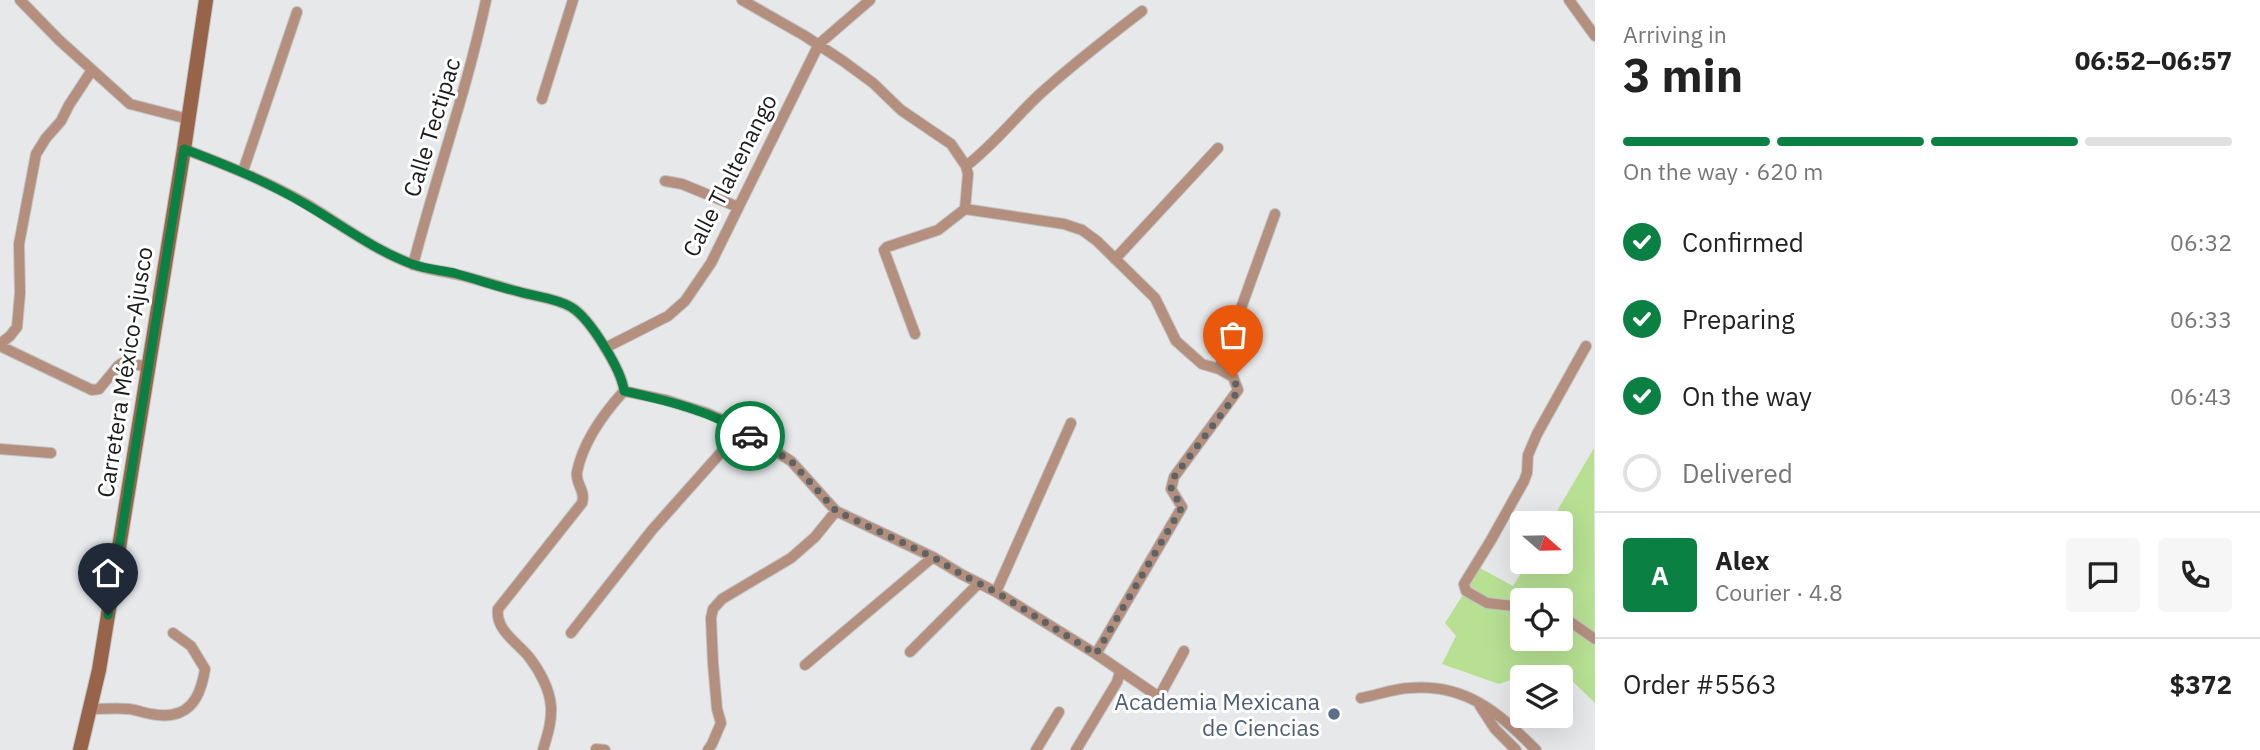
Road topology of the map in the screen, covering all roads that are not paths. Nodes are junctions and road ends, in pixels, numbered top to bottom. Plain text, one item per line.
1 (20, 0) edge
2 (206, 0) edge
3 (486, 0) edge
4 (573, 0) edge
5 (742, 0) edge
6 (870, 0) edge
7 (1569, 0) edge
8 (1142, 11) dead end
9 (297, 12) dead end
10 (1595, 36) edge
11 (819, 44) junction
12 (92, 70) junction
13 (542, 99) dead end
14 (188, 119) junction
15 (1218, 148) dead end
16 (184, 149) junction
17 (966, 166) junction
18 (243, 171) junction
19 (665, 181) dead end
20 (738, 207) junction
21 (965, 209) junction
22 (1275, 214) dead end
23 (1115, 258) junction
24 (413, 265) junction
25 (915, 334) dead end
26 (0, 345) edge
27 (1586, 346) dead end
28 (605, 348) junction
29 (148, 367) junction
30 (1219, 369) junction
31 (624, 391) junction
32 (1071, 423) dead end
33 (741, 430) junction
34 (0, 449) edge
35 (51, 453) dead end
36 (836, 511) junction
37 (933, 557) junction
38 (979, 583) junction
39 (996, 592) junction
40 (1510, 606) edge
41 (1573, 624) edge
42 (173, 633) dead end
43 (571, 633) dead end
44 (1595, 639) edge
45 (1184, 651) dead end
46 (910, 652) dead end
47 (1096, 654) junction
48 (805, 665) dead end
49 (1120, 672) junction
50 (1361, 698) dead end
51 (1476, 701) junction
52 (91, 709) junction
53 (1059, 712) dead end
54 (596, 749) edge
55 (80, 750) edge
56 (542, 750) edge
57 (605, 750) edge
58 (708, 750) edge
59 (1036, 750) edge
60 (1076, 750) edge
61 (1516, 750) edge
62 (1536, 750) edge

1 - 12 street
2 - 14 main road, Carretera México-Ajusco
3 - 24 street, Calle Tectipac
4 - 13 street
5 - 11 street
6 - 11 street, Calle Tlaltenango
7 - 10 street
8 - 17 street
9 - 18 street
11 - 17 street
11 - 20 street, Calle Tlaltenango
12 - 14 street
12 - 26 street
14 - 16 main road, Carretera México-Ajusco
15 - 23 street
16 - 18 street
16 - 29 main road, Carretera México-Ajusco
17 - 21 street
18 - 24 street
19 - 20 street
20 - 28 street, Calle Tlaltenango
21 - 23 street
21 - 25 street
22 - 30 street
23 - 30 street
24 - 28 street
26 - 29 street
27 - 40 street
28 - 31 street
29 - 52 main road, Carretera México-Ajusco
30 - 47 street
31 - 33 street
31 - 56 street
32 - 39 street
33 - 36 street
33 - 43 street
34 - 35 street
36 - 37 street
36 - 58 street
37 - 38 street
37 - 48 street
38 - 39 street
38 - 46 street
39 - 47 street
41 - 44 street
42 - 52 street
45 - 49 street
47 - 49 street
49 - 60 street
50 - 51 street
51 - 61 street
51 - 62 street
52 - 55 main road, Carretera México-Ajusco
53 - 59 street
54 - 57 street

